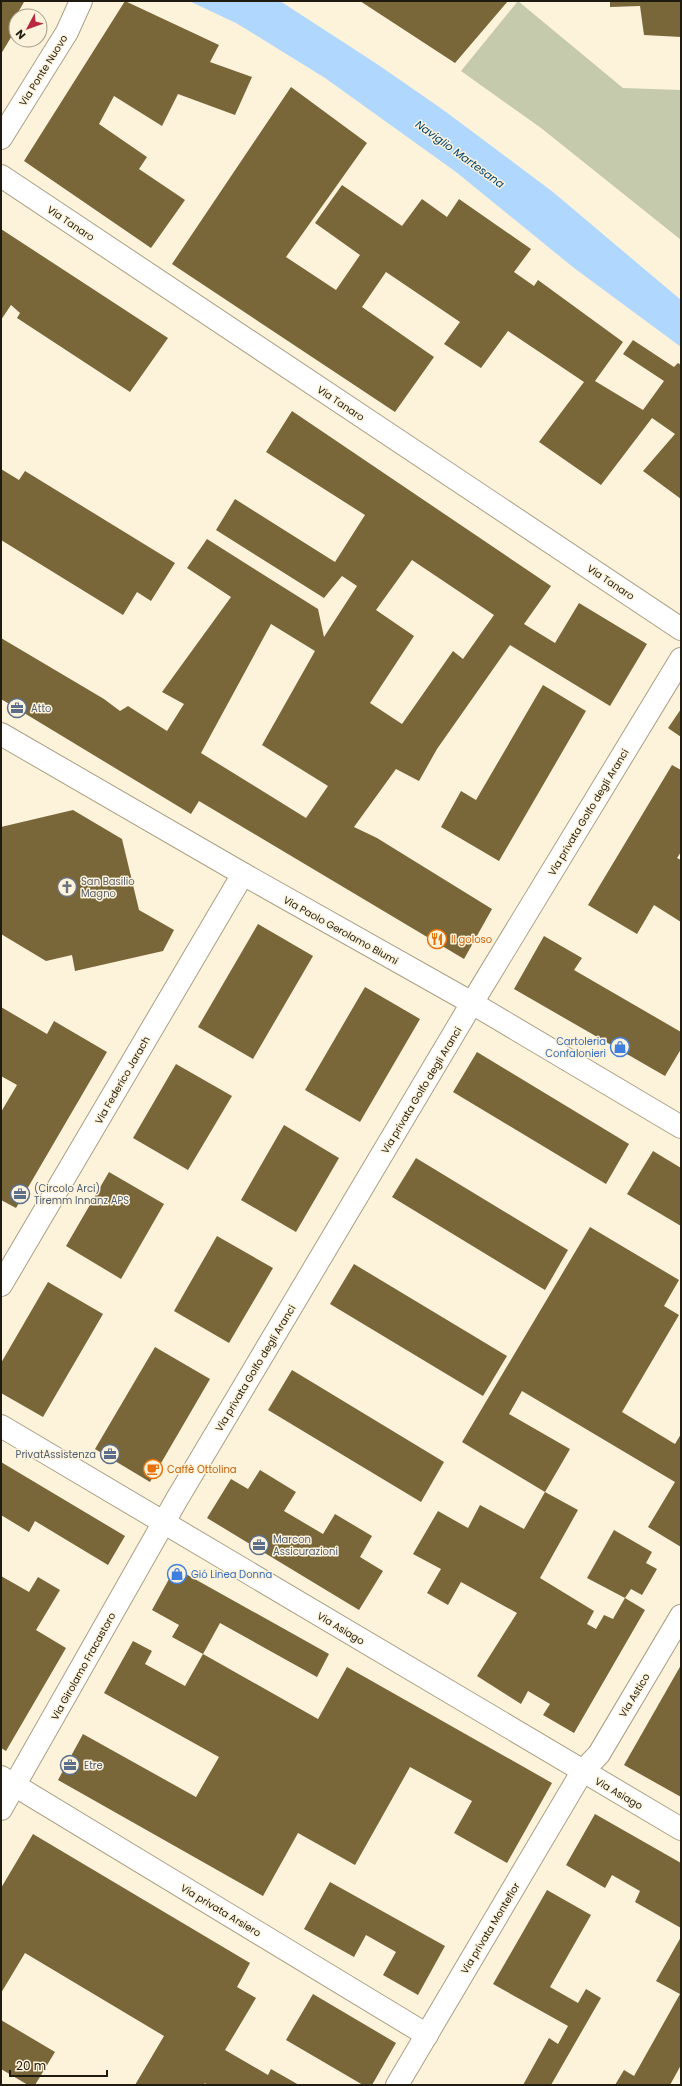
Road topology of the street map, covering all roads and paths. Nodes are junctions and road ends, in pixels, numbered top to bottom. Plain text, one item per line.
1 (81, 1) edge
2 (1, 138) edge
3 (1, 176) edge
4 (681, 629) edge
5 (681, 659) edge
6 (1, 734) edge
7 (242, 874) junction
8 (472, 1003) junction
9 (681, 1127) edge
10 (1, 1285) edge
11 (1, 1426) edge
12 (163, 1522) junction
13 (681, 1616) edge
14 (582, 1772) junction
15 (8, 1781) edge
16 (1, 1809) edge
17 (681, 1829) edge
18 (427, 2035) junction
19 (397, 2085) edge

1 - 2 street, Via Ponte Nuovo
3 - 4 street, Via Tanaro
5 - 8 street, Via privata Golfo degli Aranci
6 - 7 street, Via Paolo Gerolamo Biumi
7 - 8 street, Via Paolo Gerolamo Biumi
7 - 10 street, Via Federico Jarach
8 - 9 street, Via Paolo Gerolamo Biumi
8 - 12 street, Via privata Golfo degli Aranci
11 - 12 street, Via Asiago
12 - 14 street, Via Asiago
12 - 15 street, Via Girolamo Fracastoro
13 - 14 street, Via Astico
14 - 17 street, Via Asiago
14 - 18 street, Via privata Montefior
15 - 16 street, Via Girolamo Fracastoro
15 - 18 street, Via privata Arsiero
18 - 19 street, Via privata Montefior

